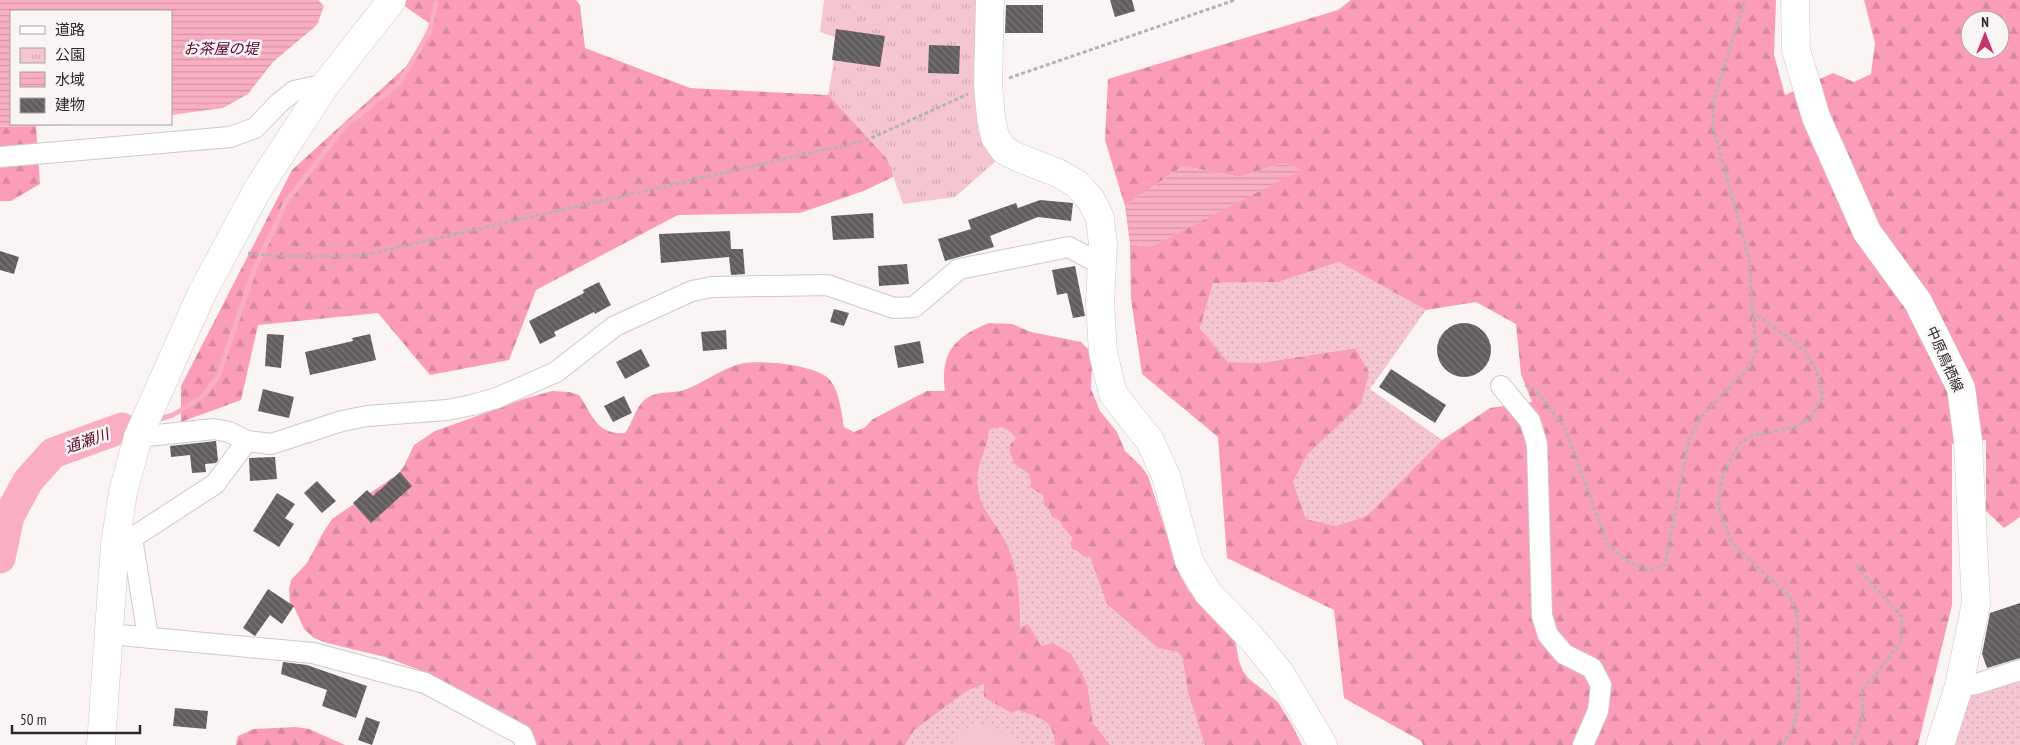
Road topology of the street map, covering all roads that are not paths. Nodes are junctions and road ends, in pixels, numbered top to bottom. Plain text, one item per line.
1 (392, 0) edge
2 (990, 0) edge
3 (1795, 0) edge
4 (326, 84) junction
5 (0, 157) edge
6 (1102, 264) junction
7 (1501, 386) road end
8 (138, 437) junction
9 (247, 441) junction
10 (124, 541) junction
11 (109, 634) junction
12 (148, 638) junction
13 (2020, 670) edge
14 (1959, 686) junction
15 (101, 745) edge
16 (526, 745) edge
17 (1323, 745) edge
18 (1582, 745) edge
19 (1940, 745) edge

1 - 4 street
2 - 6 street
3 - 14 street, 中原鳥栖線
4 - 5 street
4 - 8 street
6 - 9 street
6 - 17 street
7 - 18 street
8 - 9 street
8 - 10 street
9 - 10 street
10 - 11 street
10 - 12 street
11 - 12 street
11 - 15 street
12 - 16 street
13 - 14 street
14 - 19 street, 中原鳥栖線

